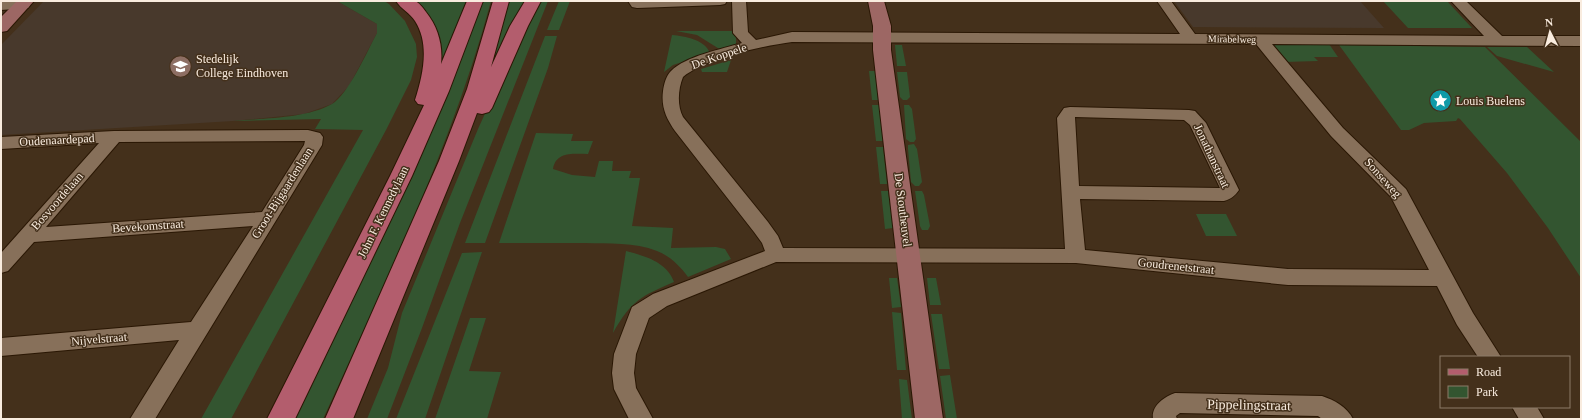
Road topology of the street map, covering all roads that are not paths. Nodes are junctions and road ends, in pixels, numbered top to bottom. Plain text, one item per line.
1 (404, 1) edge
2 (475, 1) edge
3 (501, 1) edge
4 (533, 1) edge
5 (635, 1) edge
6 (720, 1) edge
7 (739, 1) edge
8 (876, 1) edge
9 (1164, 1) edge
10 (1458, 1) edge
11 (24, 3) edge
12 (1, 6) edge
13 (1, 27) edge
14 (882, 37) junction
15 (1191, 38) junction
16 (1260, 39) junction
17 (1498, 41) junction
18 (1581, 41) edge
19 (752, 45) junction
20 (114, 137) junction
21 (1, 143) edge
22 (449, 161) junction
23 (401, 176) junction
24 (1070, 191) junction
25 (267, 218) junction
26 (28, 235) junction
27 (776, 255) junction
28 (909, 256) junction
29 (1076, 256) junction
30 (1, 266) edge
31 (1444, 278) junction
32 (197, 330) junction
33 (1, 347) edge
34 (1489, 356) edge
35 (1525, 408) edge
36 (142, 419) edge
37 (281, 419) edge
38 (340, 419) edge
39 (641, 419) edge
40 (929, 419) edge
41 (1165, 419) edge
42 (1341, 419) edge
43 (1532, 419) edge

1 - 23 main road
2 - 23 main road, John F. Kennedylaan
3 - 22 main road
4 - 22 main road
5 - 6 street
7 - 19 street
8 - 14 street, De Stoutheuvel
9 - 15 street
10 - 17 street
11 - 12 street
11 - 13 street
14 - 15 street, Mirabelweg
14 - 19 street, De Koppele
14 - 28 street, De Stoutheuvel
15 - 16 street, Mirabelweg
16 - 17 street, Mirabelweg
16 - 31 street, Sonseweg
17 - 18 street, Mirabelweg
19 - 27 street, De Koppele
20 - 21 street, Oudenaardepad
20 - 25 street, Groot-Bijgaardenlaan
20 - 26 street, Bosvoordelaan
22 - 38 main road
23 - 37 main road, John F. Kennedylaan
24 - 24 street, Jonathanstraat
24 - 29 street, Jonathanstraat
25 - 26 street, Bevekomstraat
25 - 32 street, Groot-Bijgaardenlaan
26 - 30 street, Bosvoordelaan
27 - 28 street
27 - 39 street
28 - 29 street, Goudrenetstraat
28 - 40 street, De Stoutheuvel
29 - 31 street, Goudrenetstraat
31 - 34 street, Sonseweg
32 - 33 street, Nijvelstraat
32 - 36 street, Groot-Bijgaardenlaan
35 - 43 street
41 - 42 street, Pippelingstraat

